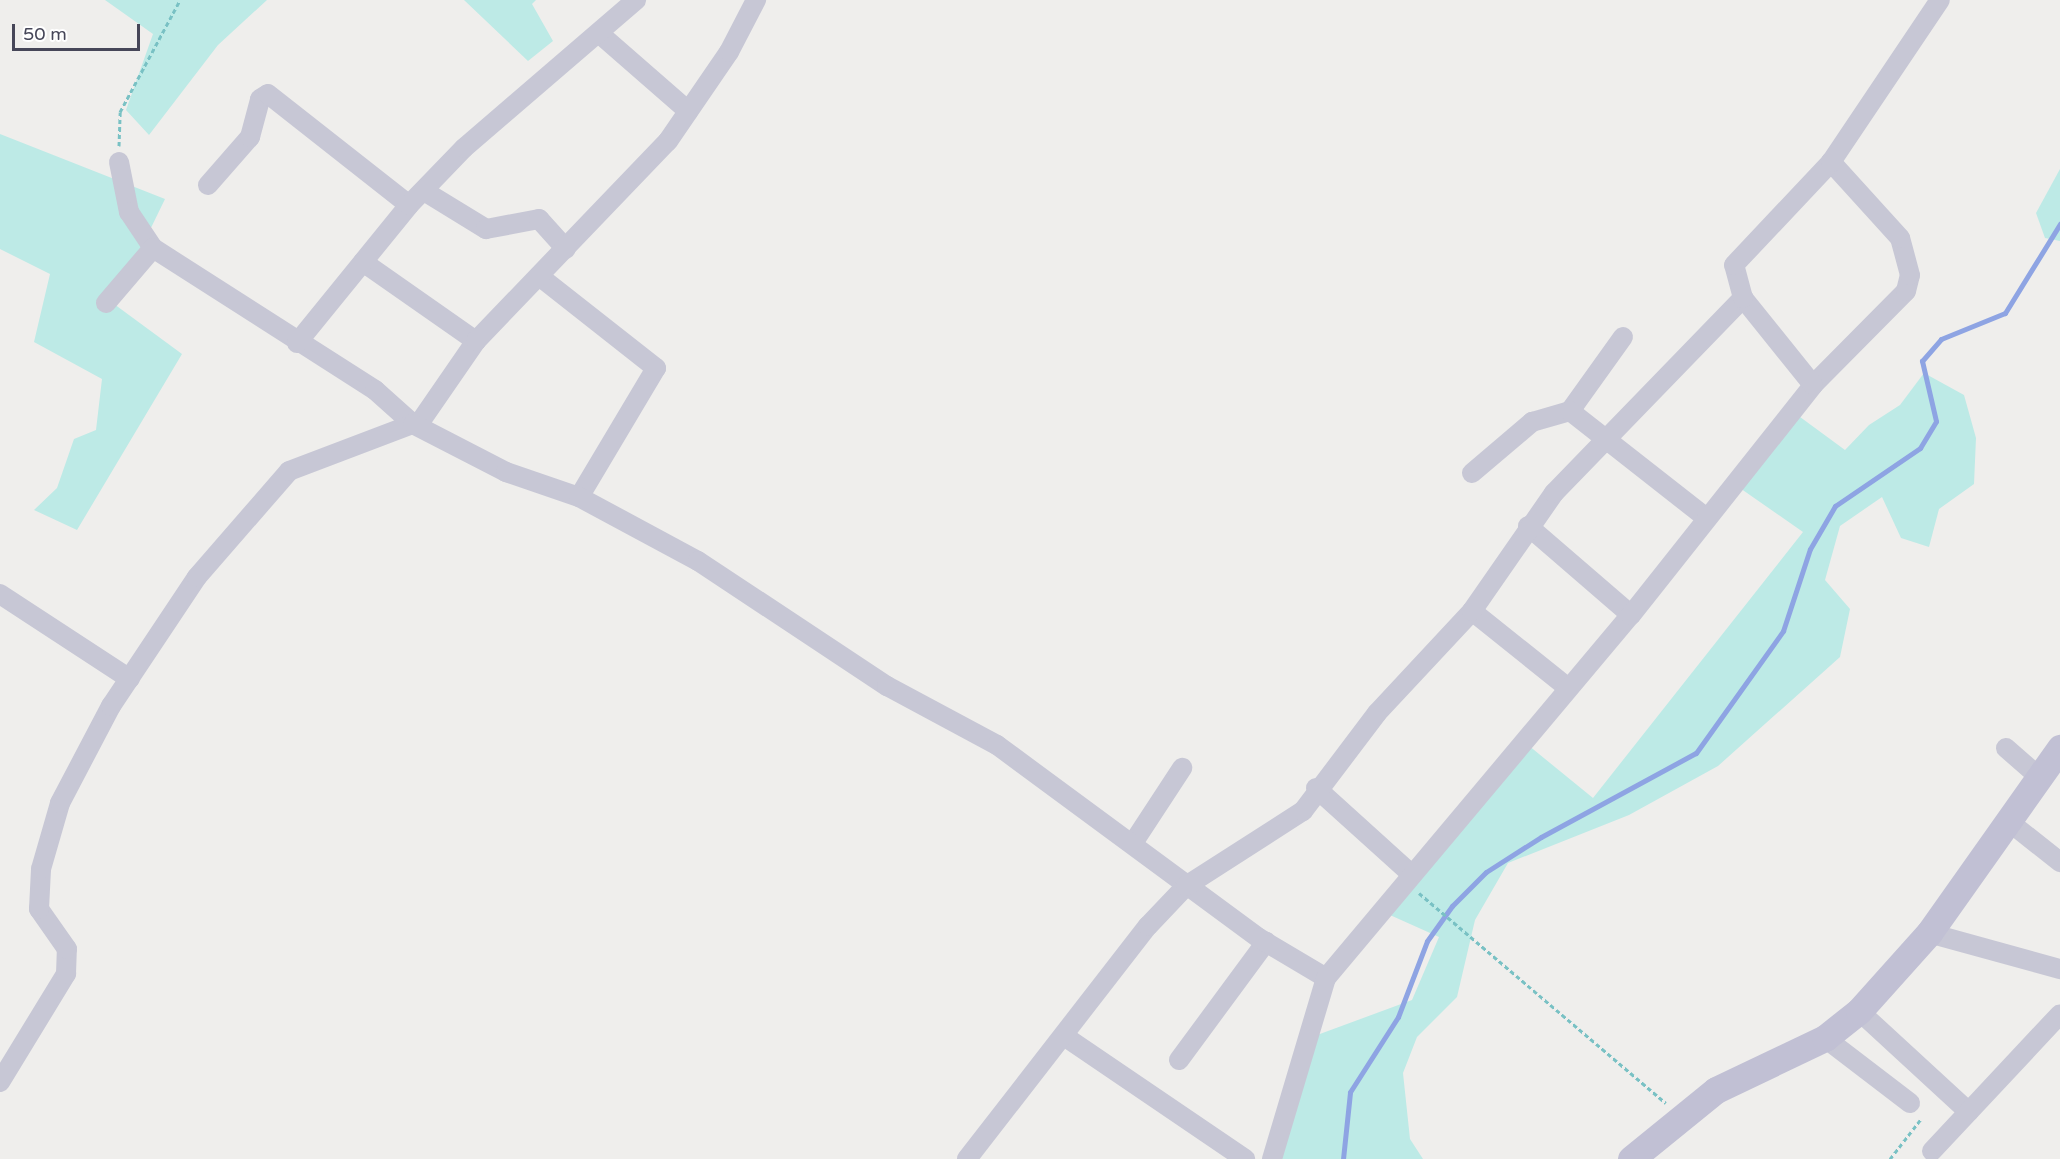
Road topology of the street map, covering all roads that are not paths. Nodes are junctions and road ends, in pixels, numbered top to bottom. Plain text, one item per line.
1 (636, 0) edge
2 (756, 0) edge
3 (1940, 0) edge
4 (601, 35) junction
5 (688, 111) junction
6 (118, 162) road end
7 (1831, 162) junction
8 (208, 185) dead end
9 (424, 191) junction
10 (409, 205) junction
11 (153, 248) junction
12 (566, 249) junction
13 (363, 262) junction
14 (539, 276) junction
15 (1743, 298) junction
16 (106, 303) dead end
17 (1623, 337) dead end
18 (476, 341) junction
19 (297, 343) junction
20 (1813, 385) junction
21 (1570, 411) junction
22 (416, 424) junction
23 (1603, 442) junction
24 (1472, 473) dead end
25 (579, 497) junction
26 (1705, 517) junction
27 (1528, 526) junction
28 (0, 594) edge
29 (1472, 610) junction
30 (1631, 615) junction
31 (130, 679) junction
32 (1568, 688) junction
33 (2006, 748) dead end
34 (2060, 748) edge
35 (1182, 768) dead end
36 (2037, 775) junction
37 (1316, 788) junction
38 (2007, 820) junction
39 (1133, 843) junction
40 (2060, 862) edge
41 (1410, 873) junction
42 (1186, 886) junction
43 (1929, 933) junction
44 (1266, 942) junction
45 (2060, 969) edge
46 (1326, 978) junction
47 (1859, 1011) junction
48 (2060, 1014) edge
49 (1064, 1036) junction
50 (1825, 1038) junction
51 (1179, 1060) dead end
52 (0, 1082) edge
53 (1917, 1108) road end
54 (1969, 1112) junction
55 (1932, 1151) dead end
56 (967, 1159) edge
57 (1245, 1159) edge
58 (1272, 1159) edge
59 (1631, 1159) edge

1 - 4 street
2 - 5 street
3 - 7 street
4 - 5 street
4 - 9 street
5 - 12 street
6 - 11 street
7 - 15 street
7 - 20 street
8 - 10 street
9 - 10 street
9 - 12 street
10 - 13 street
11 - 16 street
11 - 19 street
12 - 14 street
13 - 18 street
13 - 19 street
14 - 18 street
14 - 25 street
15 - 20 street
15 - 23 street
17 - 21 street
18 - 22 street
19 - 22 street
20 - 26 street
21 - 23 street
21 - 24 street
22 - 25 street
22 - 31 street
23 - 26 street
23 - 27 street
25 - 39 street
26 - 30 street
27 - 29 street
27 - 30 street
28 - 31 street
29 - 32 street
29 - 37 street
30 - 32 street
31 - 52 street
32 - 41 street
33 - 36 street
34 - 36 street
35 - 39 street
36 - 38 street
37 - 41 street
37 - 42 street
38 - 40 street
38 - 43 street
39 - 42 street
41 - 46 street
42 - 44 street
42 - 49 street
43 - 45 street
43 - 47 street
44 - 46 street
44 - 51 street
46 - 58 street
47 - 50 street
47 - 54 street
48 - 54 street
49 - 56 street
49 - 57 street
50 - 53 street
50 - 59 street
54 - 55 street

